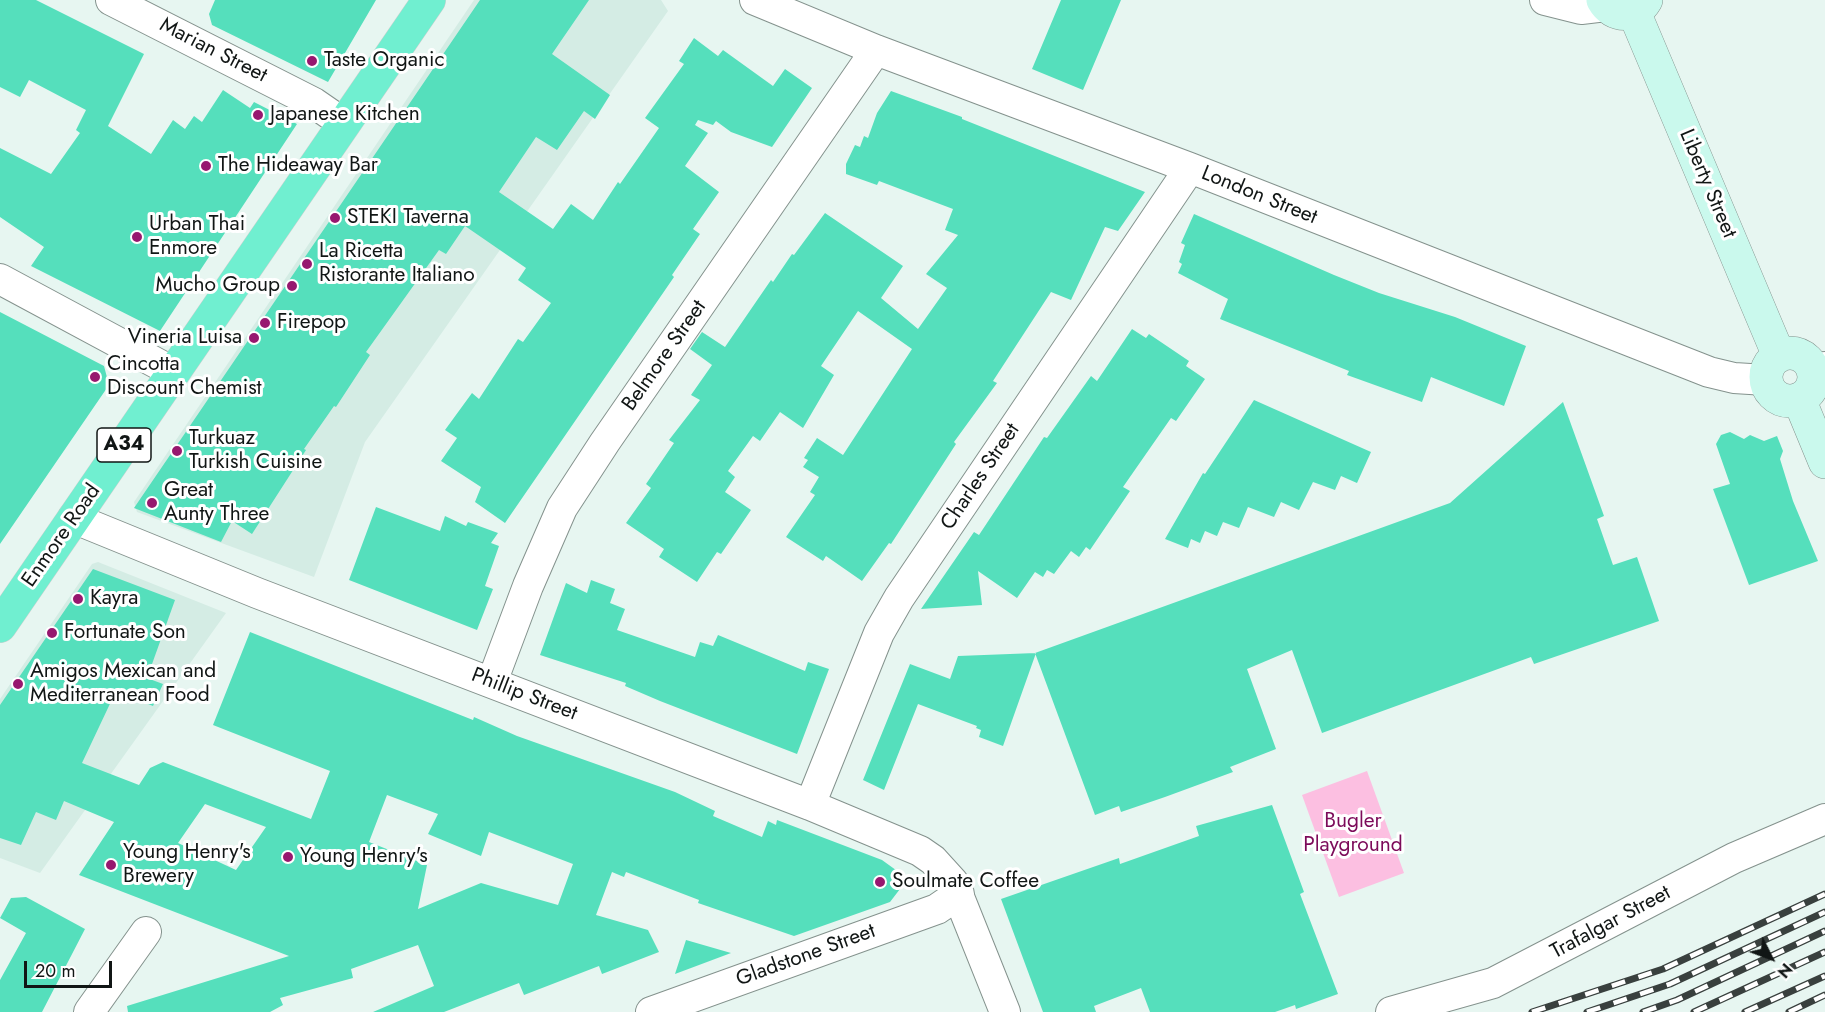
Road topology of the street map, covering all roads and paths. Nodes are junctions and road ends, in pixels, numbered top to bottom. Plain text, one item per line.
1 (111, 0) edge
2 (429, 0) edge
3 (754, 0) edge
4 (1545, 0) edge
5 (1622, 4) edge
6 (876, 50) junction
7 (344, 123) junction
8 (1190, 168) junction
9 (0, 279) edge
10 (1773, 368) junction
11 (173, 372) junction
12 (1812, 379) edge
13 (1825, 462) edge
14 (73, 518) junction
15 (0, 626) edge
16 (492, 682) junction
17 (810, 805) junction
18 (1825, 819) edge
19 (959, 894) junction
20 (146, 932) dead end
21 (89, 1012) edge
22 (651, 1012) edge
23 (1005, 1012) edge
24 (1391, 1012) edge

1 - 7 street, Marian Street
2 - 7 highway, Enmore Road / A34
3 - 6 street, London Street
4 - 5 street
5 - 10 main road, Liberty Street
6 - 8 street, London Street
6 - 16 street, Belmore Street
7 - 11 highway, Enmore Road / A34
8 - 10 street, London Street
8 - 17 street, Charles Street
9 - 11 street
10 - 12 main road
11 - 14 highway, Enmore Road / A34
12 - 13 main road
14 - 15 highway, Enmore Road / A34
14 - 16 street, Phillip Street
16 - 17 street, Phillip Street
17 - 19 street, Phillip Street
18 - 24 street, Trafalgar Street
19 - 22 street, Gladstone Street
19 - 23 street
20 - 21 street

